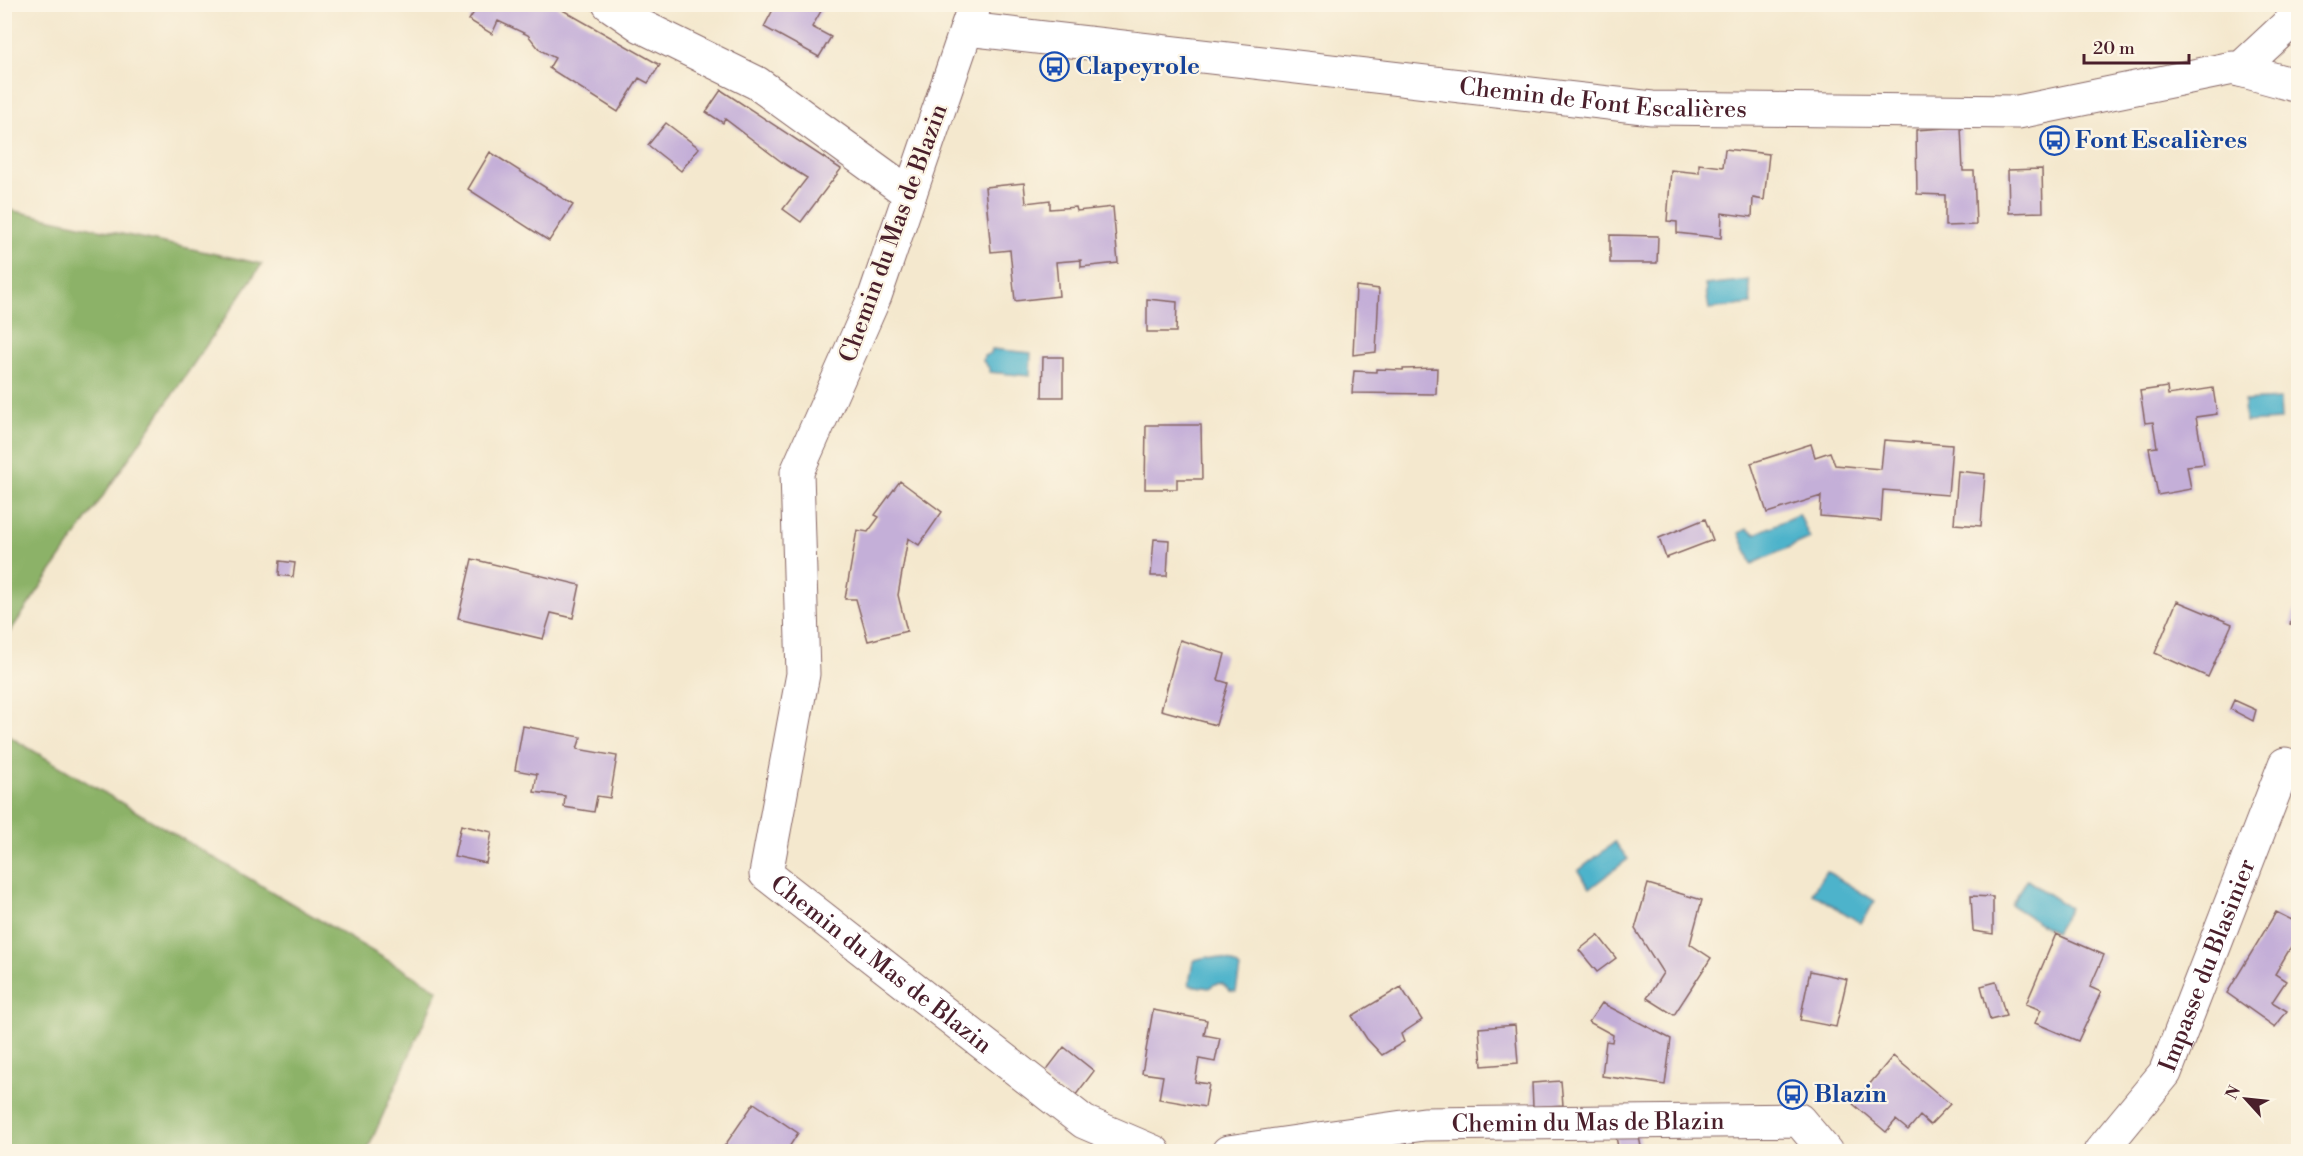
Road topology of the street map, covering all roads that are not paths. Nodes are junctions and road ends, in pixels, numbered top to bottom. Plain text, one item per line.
1 (609, 4) edge
2 (2298, 15) edge
3 (971, 17) edge
4 (2239, 70) junction
5 (2298, 86) edge
6 (910, 194) junction
7 (2285, 764) dead end
8 (1154, 1152) edge
9 (1228, 1152) edge
10 (1826, 1152) edge
11 (2100, 1152) edge

1 - 6 street
2 - 4 street
3 - 4 street, Chemin de Font Escalières
3 - 6 street, Chemin du Mas de Blazin
4 - 5 street, Chemin de Font Escalières
6 - 8 street, Chemin du Mas de Blazin
7 - 11 street, Impasse du Blasinier
9 - 10 street, Chemin du Mas de Blazin

